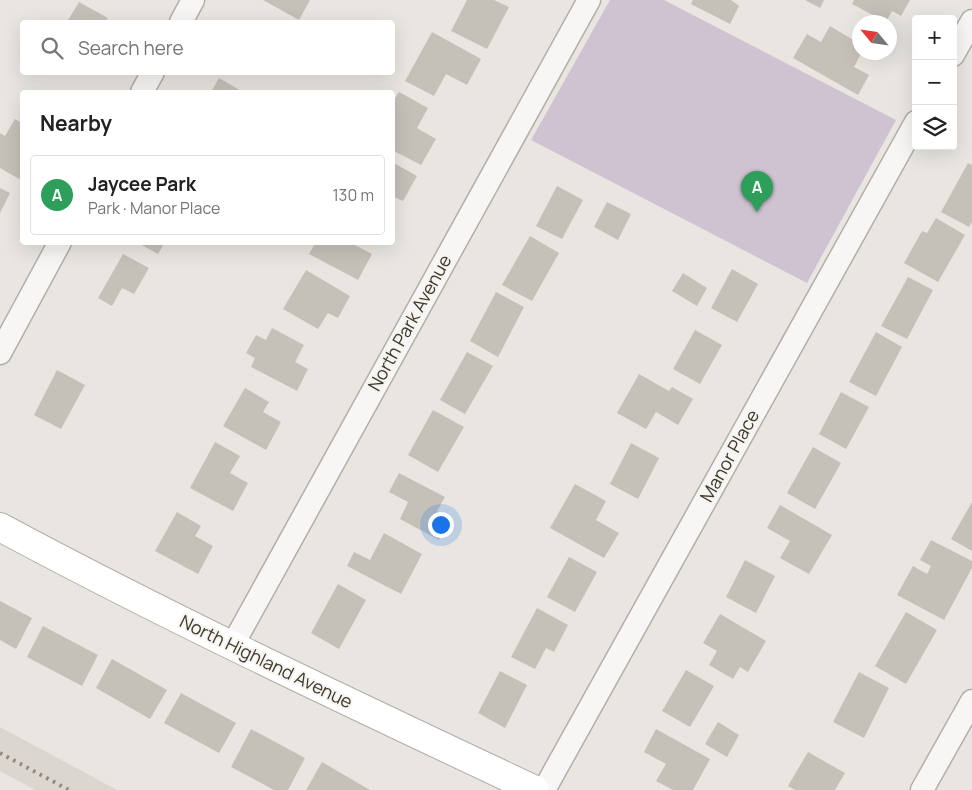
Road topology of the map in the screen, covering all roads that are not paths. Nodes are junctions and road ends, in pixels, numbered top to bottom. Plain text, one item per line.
1 (193, 0) edge
2 (588, 0) edge
3 (182, 20) edge
4 (972, 22) edge
5 (957, 48) edge
6 (151, 75) edge
7 (143, 90) edge
8 (912, 129) edge
9 (58, 245) edge
10 (0, 353) edge
11 (0, 527) edge
12 (232, 646) junction
13 (972, 701) edge
14 (535, 790) edge
15 (544, 790) edge
16 (922, 790) edge

1 - 3 street
2 - 12 street, North Park Avenue
4 - 5 street
6 - 7 street
8 - 15 street, Manor Place
9 - 10 street
11 - 12 street, North Highland Avenue
12 - 14 street, North Highland Avenue
13 - 16 street

